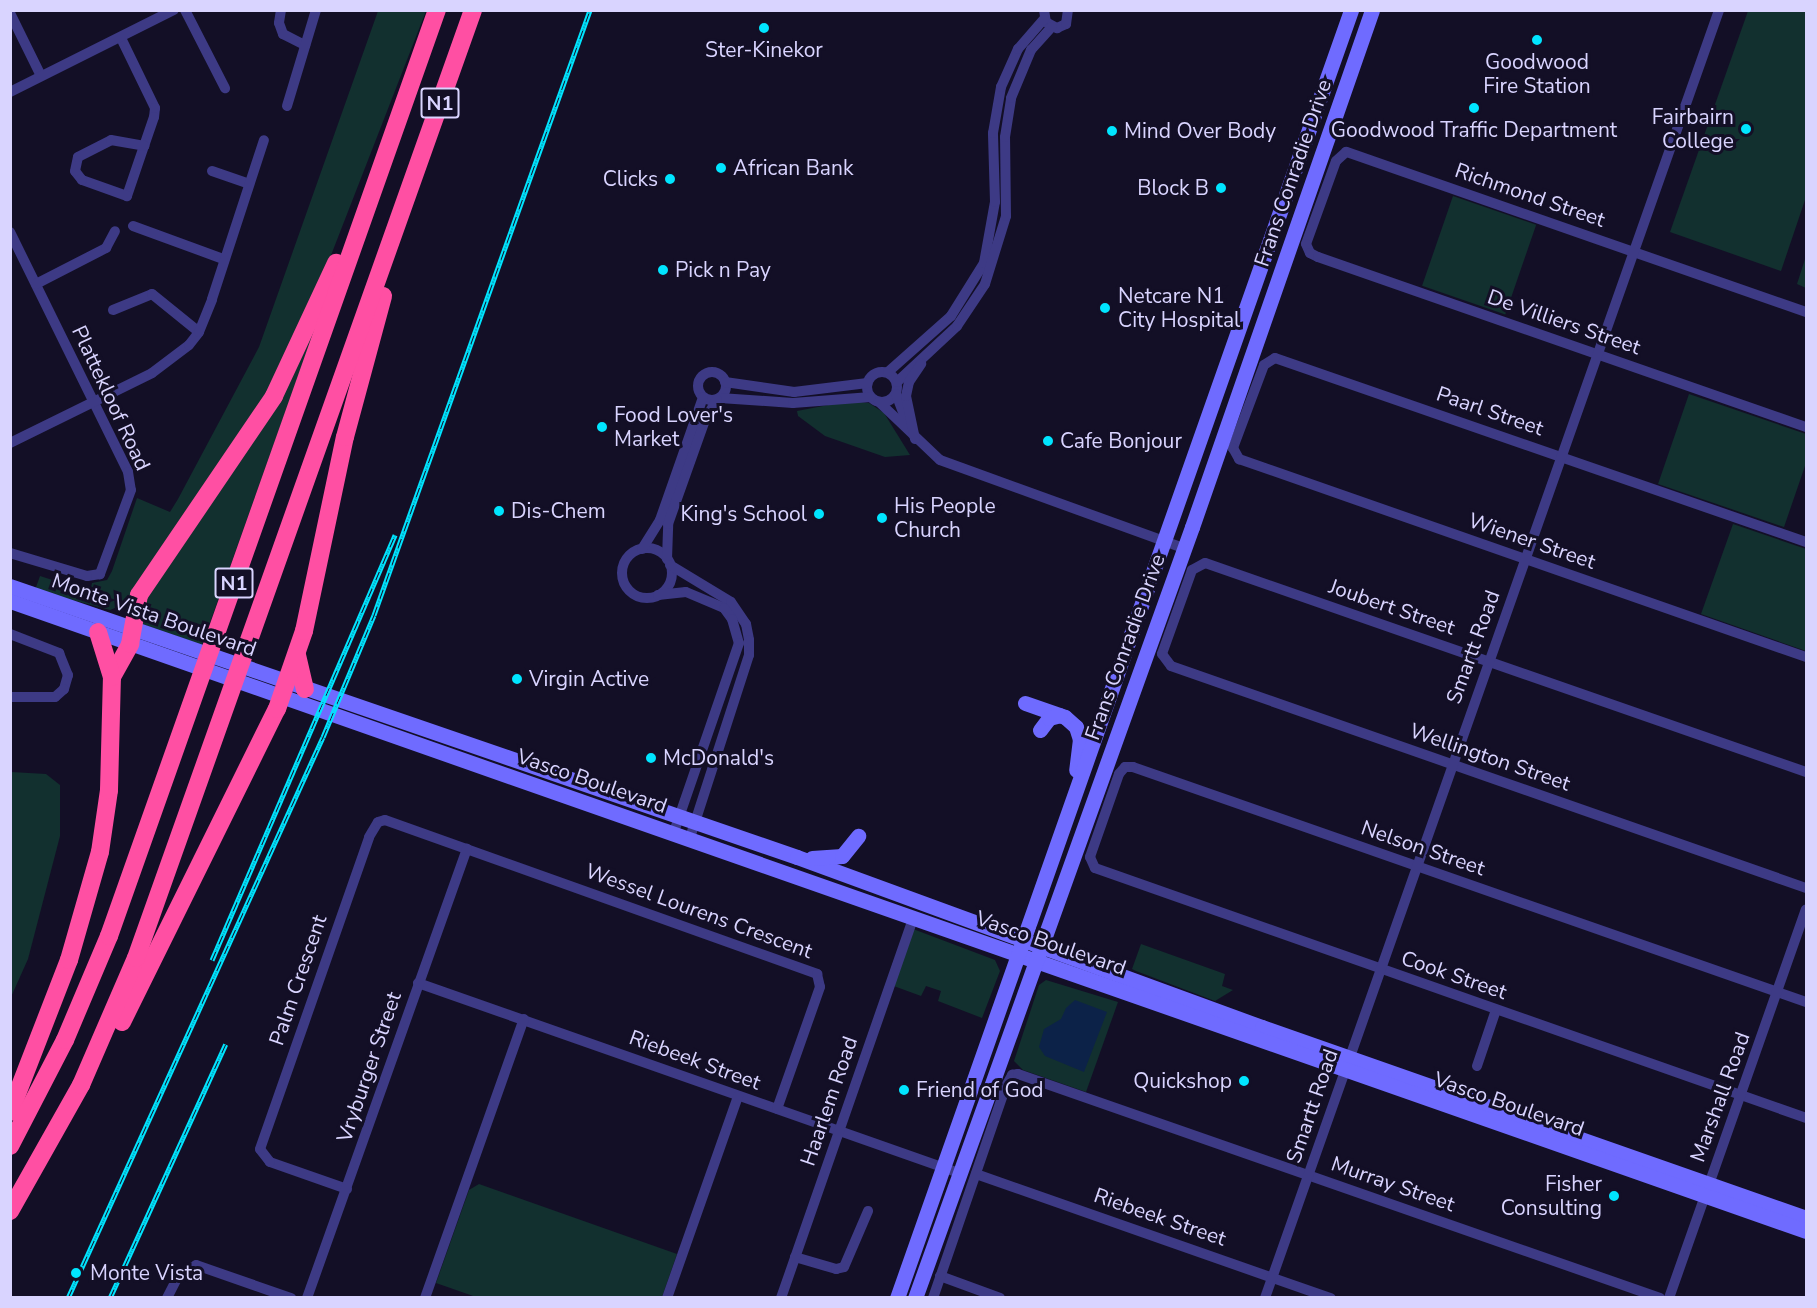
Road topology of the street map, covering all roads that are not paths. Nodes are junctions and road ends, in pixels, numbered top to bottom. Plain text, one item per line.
1 (174, 10) edge
2 (185, 10) edge
3 (282, 10) edge
4 (316, 10) edge
5 (435, 10) edge
6 (473, 10) edge
7 (1068, 10) edge
8 (1351, 10) edge
9 (1372, 10) edge
10 (1719, 10) edge
11 (10, 13) edge
12 (1044, 15) edge
13 (1052, 27) junction
14 (121, 38) junction
15 (304, 45) junction
16 (41, 76) junction
17 (225, 88) dead end
18 (10, 92) edge
19 (287, 106) dead end
20 (264, 140) dead end
21 (144, 146) junction
22 (212, 171) dead end
23 (249, 184) junction
24 (408, 192) junction
25 (133, 226) dead end
26 (115, 231) dead end
27 (10, 232) edge
28 (1633, 251) junction
29 (1310, 253) joint
30 (223, 259) junction
31 (36, 284) junction
32 (113, 310) dead end
33 (1806, 312) edge
34 (199, 332) junction
35 (934, 348) junction
36 (1597, 354) junction
37 (888, 372) junction
38 (725, 382) junction
39 (897, 382) junction
40 (867, 383) junction
41 (896, 394) junction
42 (703, 397) junction
43 (718, 398) junction
44 (875, 400) junction
45 (94, 402) junction
46 (1806, 427) edge
47 (915, 439) junction
48 (10, 443) edge
49 (1561, 457) junction
50 (1245, 461) joint
51 (1165, 542) junction
52 (1806, 542) edge
53 (1183, 548) junction
54 (642, 549) junction
55 (10, 553) edge
56 (1525, 560) junction
57 (668, 562) junction
58 (90, 577) joint
59 (10, 586) edge
60 (658, 595) junction
61 (10, 601) edge
62 (98, 632) junction
63 (10, 634) edge
64 (132, 636) junction
65 (297, 653) junction
66 (1806, 657) edge
67 (1164, 659) joint
68 (1489, 662) junction
69 (112, 677) junction
70 (283, 688) junction
71 (307, 694) junction
72 (10, 697) edge
73 (1025, 703) dead end
74 (1060, 715) junction
75 (369, 718) junction
76 (1040, 730) dead end
77 (1452, 765) junction
78 (1806, 772) edge
79 (1070, 806) junction
80 (680, 817) junction
81 (696, 823) junction
82 (674, 832) junction
83 (858, 836) dead end
84 (690, 838) junction
85 (466, 849) junction
86 (797, 857) junction
87 (1091, 865) joint
88 (1416, 867) junction
89 (1806, 888) edge
90 (1806, 909) edge
91 (914, 917) junction
92 (1024, 939) junction
93 (1041, 945) junction
94 (1018, 954) junction
95 (1035, 961) junction
96 (1381, 969) junction
97 (418, 983) junction
98 (1778, 992) junction
99 (1806, 1002) edge
100 (1496, 1010) junction
101 (524, 1019) junction
102 (1347, 1063) junction
103 (1477, 1066) dead end
104 (1741, 1095) junction
105 (738, 1096) junction
106 (777, 1110) junction
107 (10, 1112) edge
108 (1806, 1118) edge
109 (840, 1131) junction
110 (10, 1146) edge
111 (38, 1166) junction
112 (943, 1167) junction
113 (959, 1173) junction
114 (976, 1174) junction
115 (1309, 1175) junction
116 (347, 1189) junction
117 (1707, 1189) junction
118 (10, 1211) edge
119 (868, 1211) dead end
120 (1806, 1218) edge
121 (1806, 1231) edge
122 (795, 1257) junction
123 (940, 1276) junction
124 (1272, 1277) junction
125 (167, 1298) edge
126 (291, 1298) edge
127 (308, 1298) edge
128 (425, 1298) edge
129 (667, 1298) edge
130 (781, 1298) edge
131 (897, 1298) edge
132 (915, 1298) edge
133 (933, 1298) edge
134 (1000, 1298) edge
135 (1265, 1298) edge
136 (1331, 1298) edge
137 (1660, 1298) edge
138 (1669, 1298) edge

1 - 14 street
2 - 17 street
3 - 15 street
4 - 15 street
5 - 64 highway
5 - 110 highway, N1
6 - 24 highway, N1
7 - 13 street
8 - 51 main road, Frans Conradie Drive
9 - 53 main road, Frans Conradie Drive
10 - 28 street, Smartt Road
11 - 16 street
12 - 13 street
12 - 37 street
13 - 35 street
14 - 16 street
14 - 21 street
15 - 19 street
16 - 18 street
20 - 23 street
21 - 21 street
22 - 23 street
23 - 30 street
24 - 65 highway
24 - 111 highway, N1
25 - 30 street
26 - 31 street
27 - 31 street, Plattekloof Road
28 - 29 street, Richmond Street
28 - 33 street, Richmond Street
28 - 36 street, Smartt Road
29 - 36 street, De Villiers Street
30 - 34 street
31 - 45 street, Plattekloof Road
32 - 34 street
34 - 45 street
35 - 39 street
35 - 47 street
36 - 46 street, De Villiers Street
36 - 49 street, Smartt Road
37 - 39 street
37 - 40 street
38 - 40 street
38 - 42 street
38 - 43 street
39 - 41 street
40 - 44 street
41 - 44 street
41 - 47 street
42 - 43 street
42 - 54 street
43 - 44 street
43 - 57 street
44 - 47 street
45 - 48 street
45 - 58 street, Plattekloof Road
47 - 51 street
49 - 50 street, Paarl Street
49 - 52 street, Paarl Street
49 - 56 street, Smartt Road
50 - 56 street, Wiener Street
51 - 53 street
51 - 79 main road, Frans Conradie Drive
53 - 93 main road, Frans Conradie Drive
54 - 57 street
54 - 60 street
55 - 58 street, Monte Vista Boulevard
56 - 66 street, Wiener Street
56 - 68 street, Smartt Road
57 - 60 street
57 - 81 street
59 - 64 main road, Monte Vista Boulevard
60 - 80 street
61 - 62 main road, Monte Vista Boulevard
62 - 64 main road, Monte Vista Boulevard
62 - 69 highway
63 - 72 street
64 - 69 highway
64 - 70 main road, Monte Vista Boulevard
65 - 70 highway
65 - 71 highway
67 - 68 street, Joubert Street
67 - 77 street, Wellington Street
68 - 77 street, Smartt Road
68 - 78 street, Joubert Street
69 - 107 highway
70 - 71 main road, Vasco Boulevard
70 - 111 highway
71 - 75 main road, Vasco Boulevard
73 - 74 main road
74 - 76 main road
74 - 79 main road
75 - 80 main road, Vasco Boulevard
75 - 82 main road, Vasco Boulevard
77 - 88 street, Smartt Road
77 - 89 street, Wellington Street
79 - 92 main road, Frans Conradie Drive
80 - 81 main road, Vasco Boulevard
80 - 82 street
81 - 84 street
81 - 86 main road, Vasco Boulevard
82 - 84 main road, Vasco Boulevard
83 - 86 main road
84 - 91 main road, Vasco Boulevard
85 - 97 street, Vryburger Street
85 - 106 street, Wessel Lourens Crescent
85 - 116 street, Palm Crescent
86 - 92 main road, Vasco Boulevard
87 - 88 street, Nelson Street
87 - 96 street, Cook Street
88 - 96 street, Smartt Road
88 - 98 street, Nelson Street
90 - 98 street, Marshall Road
91 - 94 main road, Vasco Boulevard
91 - 109 street, Haarlem Road
92 - 93 main road, Vasco Boulevard
92 - 94 main road, Frans Conradie Drive
93 - 95 main road, Frans Conradie Drive
93 - 102 main road, Vasco Boulevard
94 - 95 main road, Vasco Boulevard
94 - 112 main road, Frans Conradie Drive
95 - 102 main road, Vasco Boulevard
95 - 113 main road, Frans Conradie Drive
96 - 100 street, Cook Street
96 - 102 street, Smartt Road
97 - 101 street, Riebeek Street
97 - 116 street, Vryburger Street
98 - 99 street, Nelson Street
98 - 104 street, Marshall Road
100 - 103 street
100 - 104 street, Cook Street
101 - 105 street, Riebeek Street
101 - 128 street
102 - 115 street, Smartt Road
102 - 117 main road, Vasco Boulevard
104 - 108 street, Cook Street
104 - 117 street, Marshall Road
105 - 106 street, Riebeek Street
105 - 129 street
106 - 109 street, Riebeek Street
109 - 112 street, Riebeek Street
109 - 122 street, Haarlem Road
111 - 118 highway, N1
112 - 113 street, Riebeek Street
112 - 131 main road, Frans Conradie Drive
113 - 132 main road, Frans Conradie Drive
114 - 115 street, Murray Street
114 - 123 street
114 - 124 street, Riebeek Street
115 - 124 street, Smartt Road
115 - 137 street, Murray Street
116 - 127 street, Vryburger Street
117 - 120 main road, Vasco Boulevard
117 - 121 main road, Vasco Boulevard
117 - 138 street, Marshall Road
119 - 122 street
122 - 130 street, Haarlem Road
123 - 133 street
123 - 134 street
124 - 135 street, Smartt Road
124 - 136 street, Riebeek Street
125 - 126 street

